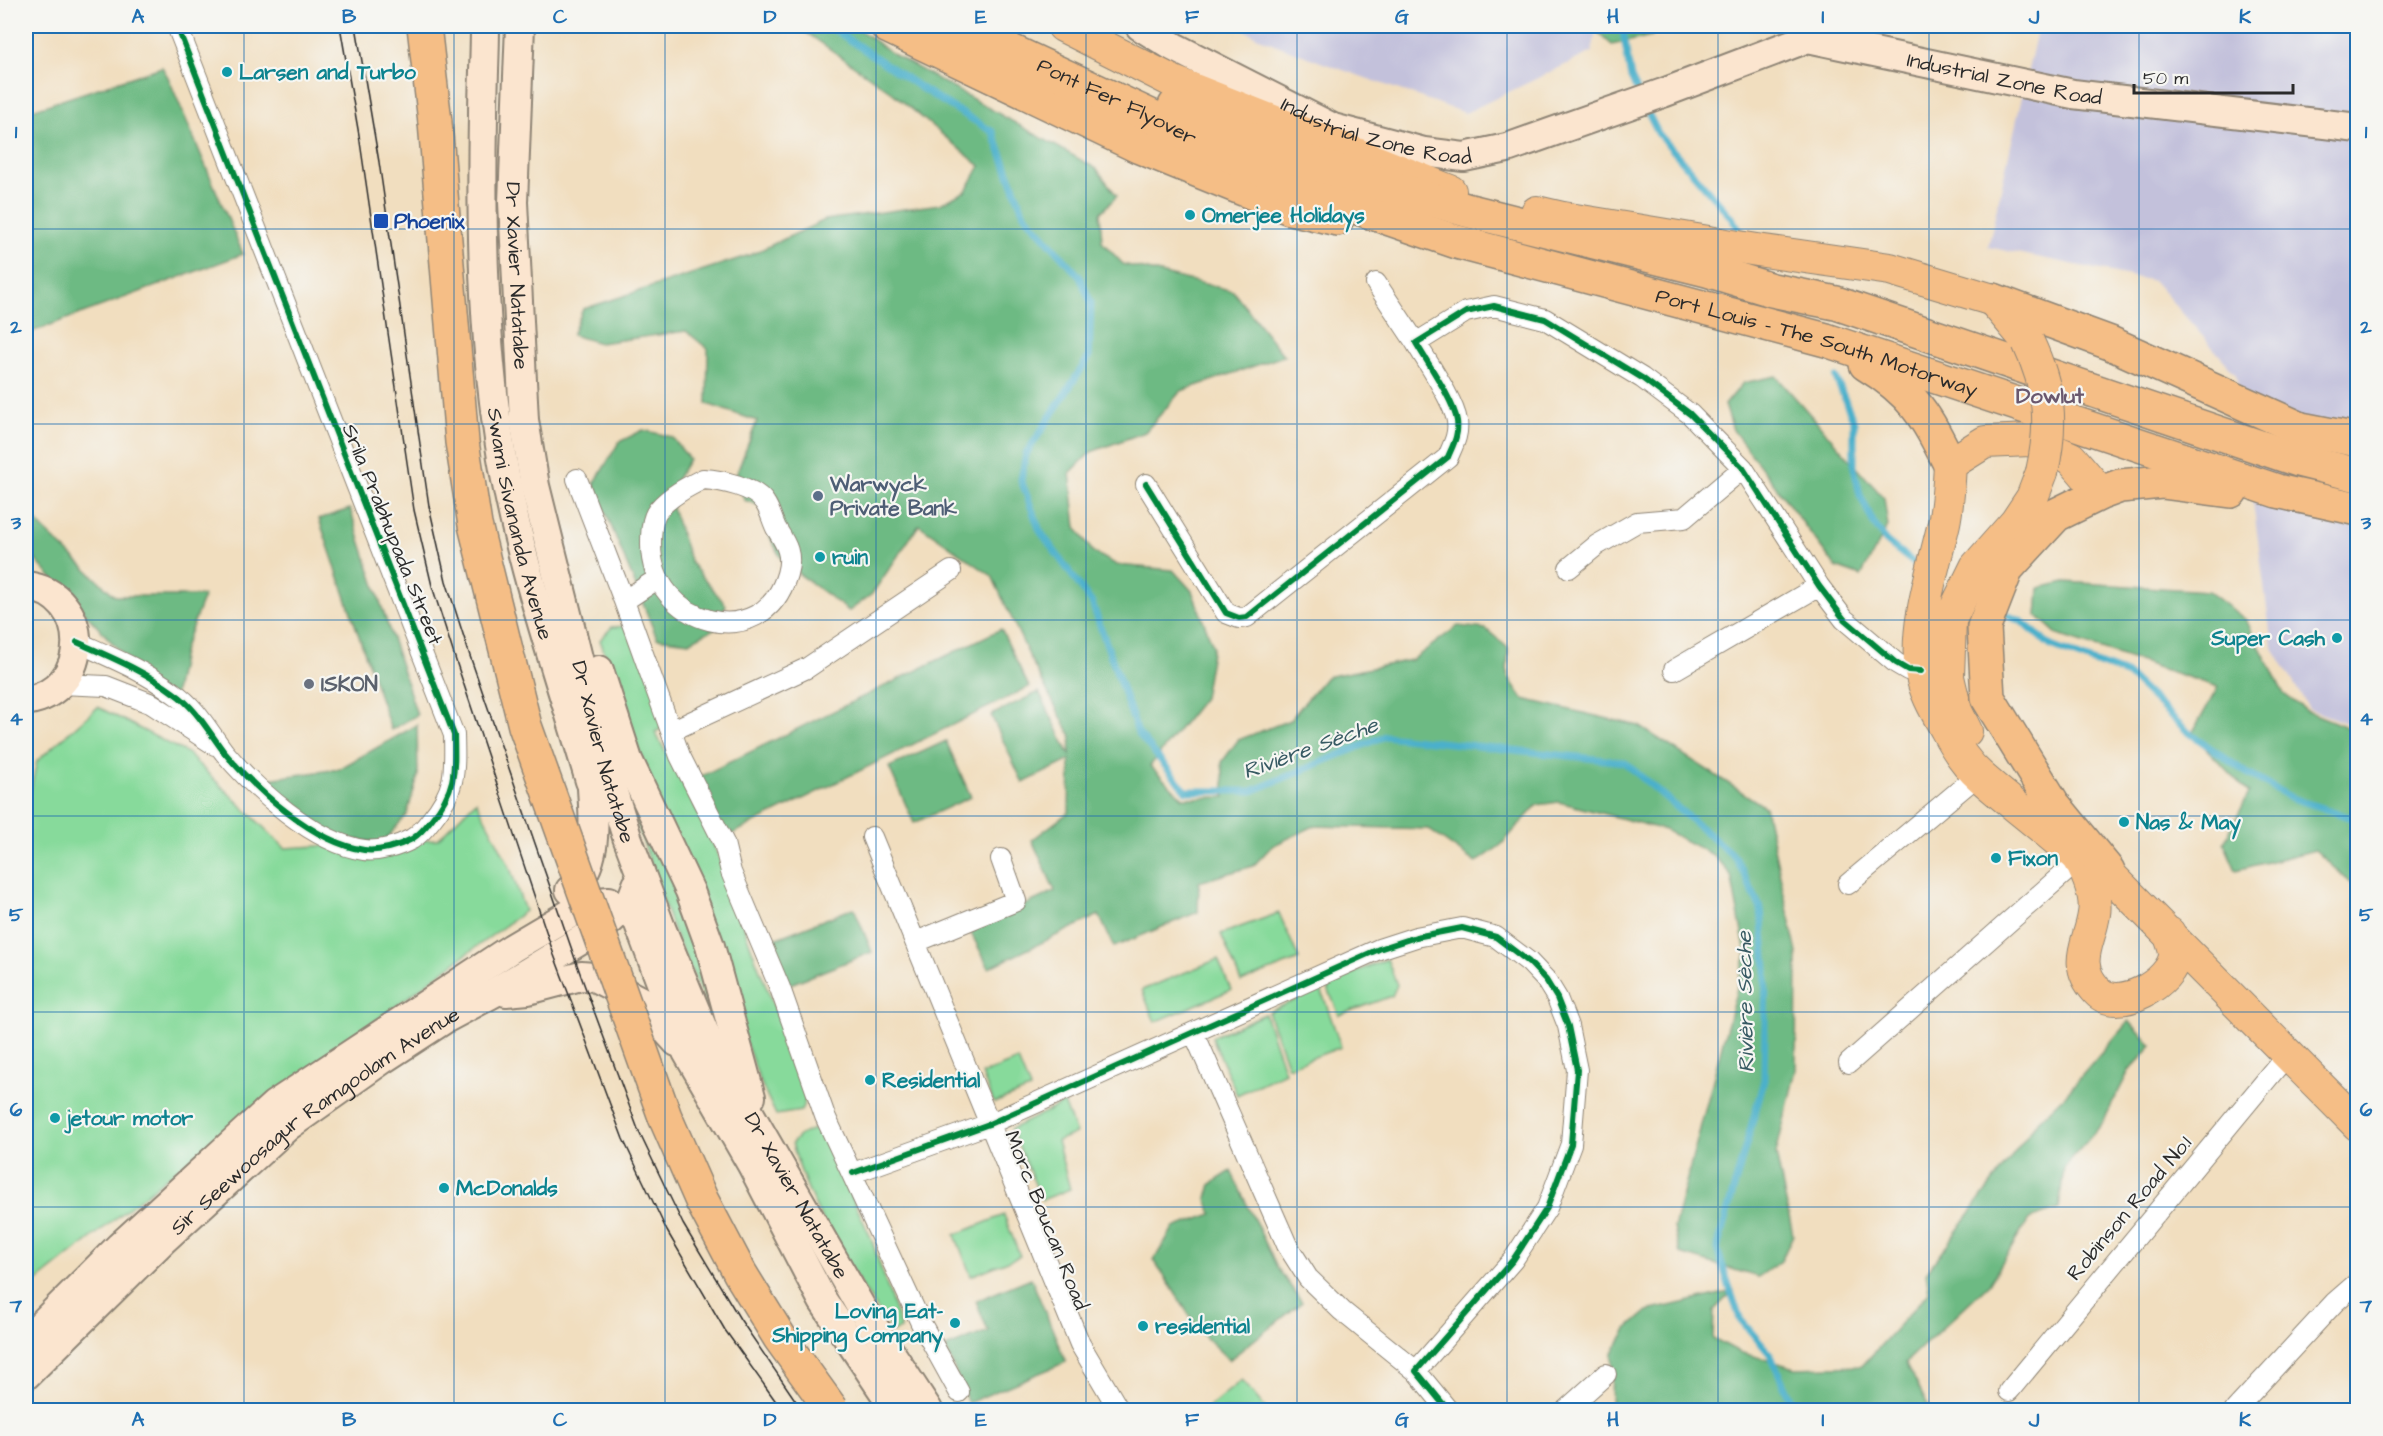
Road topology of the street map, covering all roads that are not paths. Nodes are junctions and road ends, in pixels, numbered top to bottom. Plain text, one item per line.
1 (177, 26) edge
2 (424, 26) edge
3 (485, 26) edge
4 (520, 26) edge
5 (887, 26) edge
6 (958, 26) edge
7 (1008, 26) edge
8 (1063, 26) edge
9 (1140, 26) edge
10 (1834, 26) edge
11 (1808, 38) junction
12 (2358, 128) edge
13 (1282, 166) junction
14 (1466, 210) junction
15 (1563, 218) junction
16 (1543, 267) junction
17 (1376, 283) dead end
18 (1993, 300) junction
19 (1826, 340) junction
20 (1416, 343) junction
21 (2358, 440) edge
22 (1950, 464) junction
23 (1743, 468) junction
24 (2358, 475) edge
25 (577, 479) dead end
26 (1146, 484) dead end
27 (535, 486) junction
28 (2101, 493) junction
29 (2358, 509) edge
30 (1569, 568) dead end
31 (951, 571) dead end
32 (657, 579) junction
33 (28, 584) edge
34 (1819, 586) junction
35 (624, 601) junction
36 (77, 642) junction
37 (1674, 670) dead end
38 (1921, 671) junction
39 (60, 684) junction
40 (29, 705) edge
41 (671, 731) junction
42 (224, 752) junction
43 (1978, 775) junction
44 (592, 788) junction
45 (872, 837) dead end
46 (1000, 859) dead end
47 (637, 865) junction
48 (2094, 865) junction
49 (1848, 884) dead end
50 (631, 901) junction
51 (661, 928) junction
52 (2169, 933) junction
53 (916, 942) junction
54 (512, 948) junction
55 (2162, 976) junction
56 (2219, 985) junction
57 (495, 992) junction
58 (1194, 1033) junction
59 (687, 1052) junction
60 (2287, 1055) junction
61 (1849, 1063) dead end
62 (2353, 1114) edge
63 (989, 1124) junction
64 (759, 1129) junction
65 (853, 1173) junction
66 (120, 1246) junction
67 (2358, 1282) edge
68 (26, 1315) edge
69 (26, 1340) edge
70 (1416, 1371) junction
71 (1606, 1374) dead end
72 (26, 1376) edge
73 (2009, 1391) dead end
74 (959, 1392) dead end
75 (832, 1410) edge
76 (896, 1410) edge
77 (928, 1410) edge
78 (1119, 1410) edge
79 (1448, 1410) edge
80 (1566, 1410) edge
81 (2235, 1410) edge

1 - 42 street, Srila Prabhupada Street
2 - 75 highway, bridge
3 - 44 main road, Swami Sivananda Avenue
4 - 27 main road, Dr Xavier Natatabe
5 - 16 highway
6 - 13 highway, Pont Fer Flyover
7 - 13 highway, Pont Fer Flyover
8 - 15 main road
9 - 11 main road, Industrial Zone Road
10 - 11 street
11 - 12 main road, Industrial Zone Road
13 - 14 highway, Port Louis – The South Motorway
13 - 16 highway, Port Louis – The South Motorway
14 - 15 highway
14 - 24 highway, Port Louis – The South Motorway
15 - 18 main road
16 - 19 highway, Port Louis – The South Motorway
17 - 20 street
18 - 21 highway
18 - 48 main road, bridge
19 - 22 highway
19 - 29 highway, Port Louis – The South Motorway
20 - 23 street
20 - 26 street
22 - 28 main road
22 - 38 main road
23 - 30 street
23 - 34 street
25 - 35 street
27 - 47 main road, Dr Xavier Natatabe
27 - 64 main road
28 - 29 highway
28 - 48 highway
31 - 41 street
32 - 32 street
32 - 35 street
33 - 36 main road
34 - 37 street
34 - 38 street
35 - 41 street
36 - 39 main road
36 - 42 street
38 - 43 main road
39 - 40 main road
39 - 42 street
41 - 65 street
43 - 48 main road
43 - 49 street
44 - 50 main road, Swami Sivananda Avenue
44 - 54 main road
45 - 53 street, Morc Boucan Road
46 - 53 street
47 - 50 main road
47 - 51 main road, Dr Xavier Natatabe
48 - 52 main road
48 - 55 main road
48 - 61 street
50 - 51 main road
50 - 54 main road
50 - 57 main road, Sir Seewoosagur Ramgoolam Avenue
50 - 59 main road, Swami Sivananda Avenue
51 - 64 main road, Dr Xavier Natatabe
52 - 55 main road
52 - 56 main road
53 - 63 street, Morc Boucan Road
54 - 66 main road, Sir Seewoosagur Ramgoolam Avenue
55 - 56 main road
56 - 60 main road
57 - 59 main road
57 - 72 main road, Sir Seewoosagur Ramgoolam Avenue
58 - 63 street
58 - 70 street
58 - 70 street
59 - 76 main road, Swami Sivananda Avenue
60 - 62 main road
60 - 73 street, Robinson Road No.1
63 - 65 street
63 - 78 street, Morc Boucan Road
64 - 77 main road, Dr Xavier Natatabe
65 - 74 street
66 - 68 main road
66 - 69 main road, Sir Seewoosagur Ramgoolam Avenue
67 - 81 street
70 - 79 street
71 - 80 street

